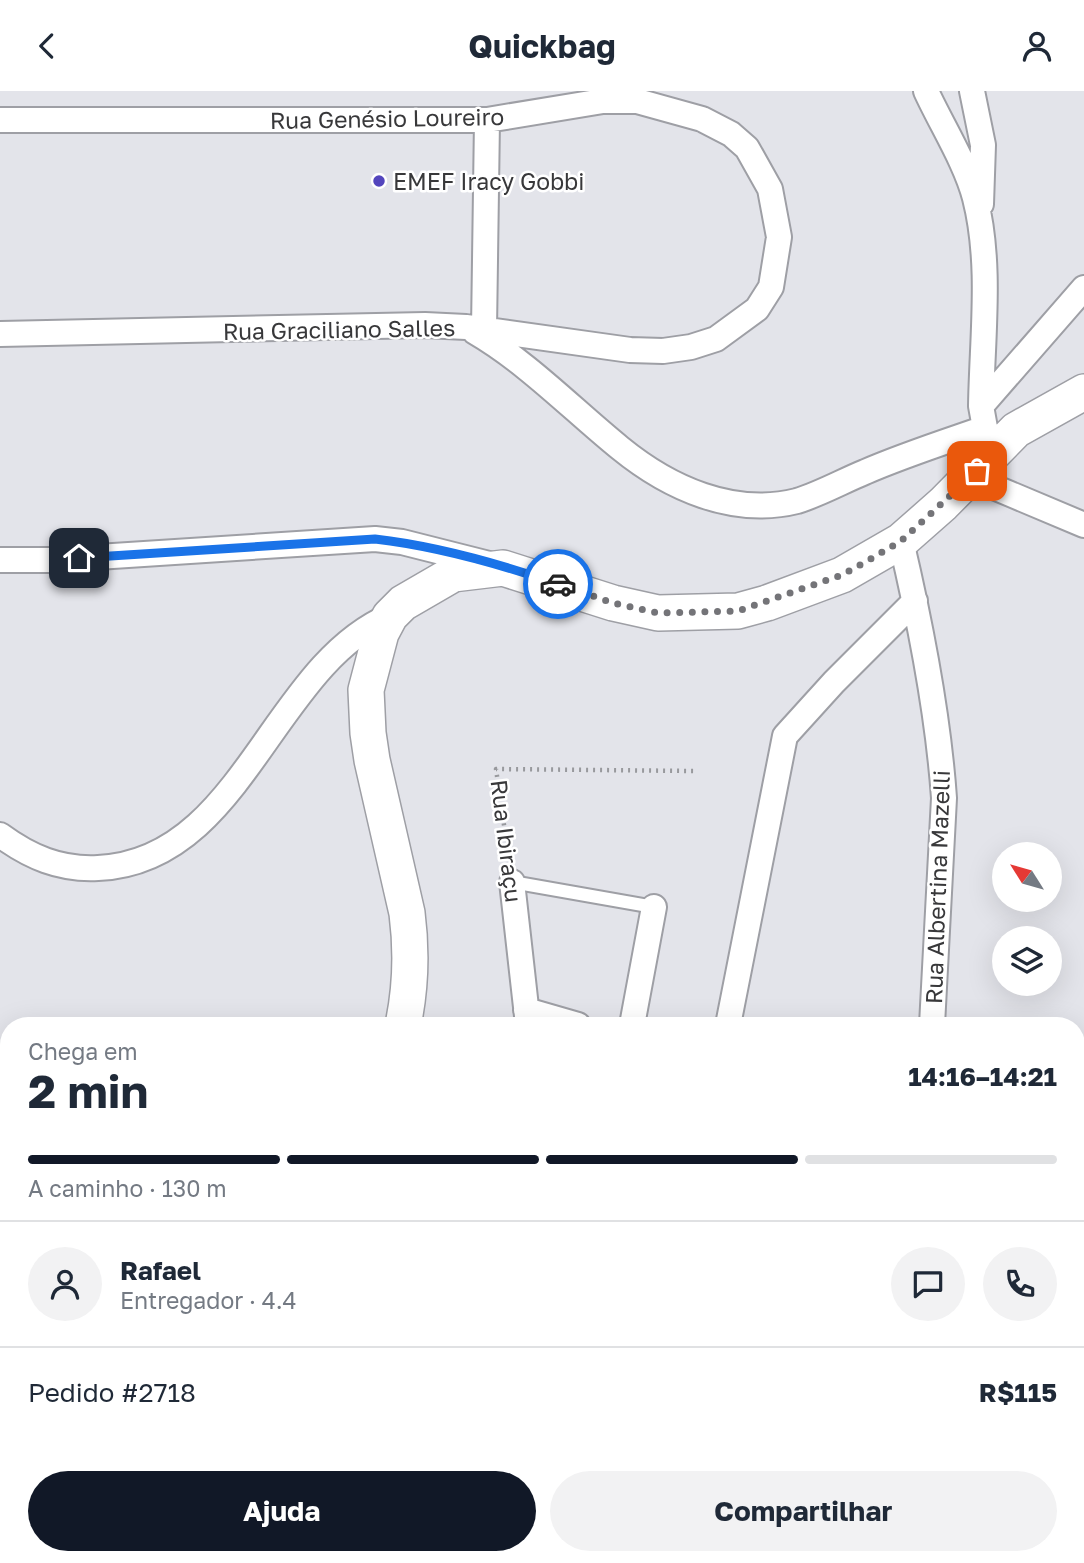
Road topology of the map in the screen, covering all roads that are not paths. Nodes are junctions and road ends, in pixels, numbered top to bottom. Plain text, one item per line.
1 (926, 91) edge
2 (972, 91) edge
3 (0, 120) edge
4 (487, 120) junction
5 (981, 226) junction
6 (1084, 288) edge
7 (475, 328) junction
8 (0, 334) edge
9 (1084, 392) edge
10 (988, 427) junction
11 (970, 477) junction
12 (1084, 525) edge
13 (901, 541) junction
14 (0, 560) edge
15 (503, 568) junction
16 (915, 601) junction
17 (390, 616) junction
18 (0, 835) edge
19 (512, 882) joint
20 (654, 907) joint
21 (404, 1017) edge
22 (527, 1017) edge
23 (633, 1017) edge
24 (730, 1017) edge
25 (932, 1017) edge

1 - 5 street
2 - 5 street
3 - 4 street, Rua Genésio Loureiro
4 - 7 street, Rua Graciliano Salles
4 - 7 street, Rua Genésio Loureiro
5 - 10 street
6 - 10 street
7 - 8 street, Rua Graciliano Salles
7 - 10 street, Rua Graciliano Salles
9 - 10 street
10 - 11 street
11 - 12 street
11 - 13 street
13 - 15 street
13 - 16 street, Rua Albertina Mazelli
14 - 15 street
15 - 17 street
16 - 24 street
16 - 25 street, Rua Albertina Mazelli
17 - 18 street
17 - 21 street
19 - 20 lane
19 - 22 street, Rua Ibiraçu
20 - 23 street

